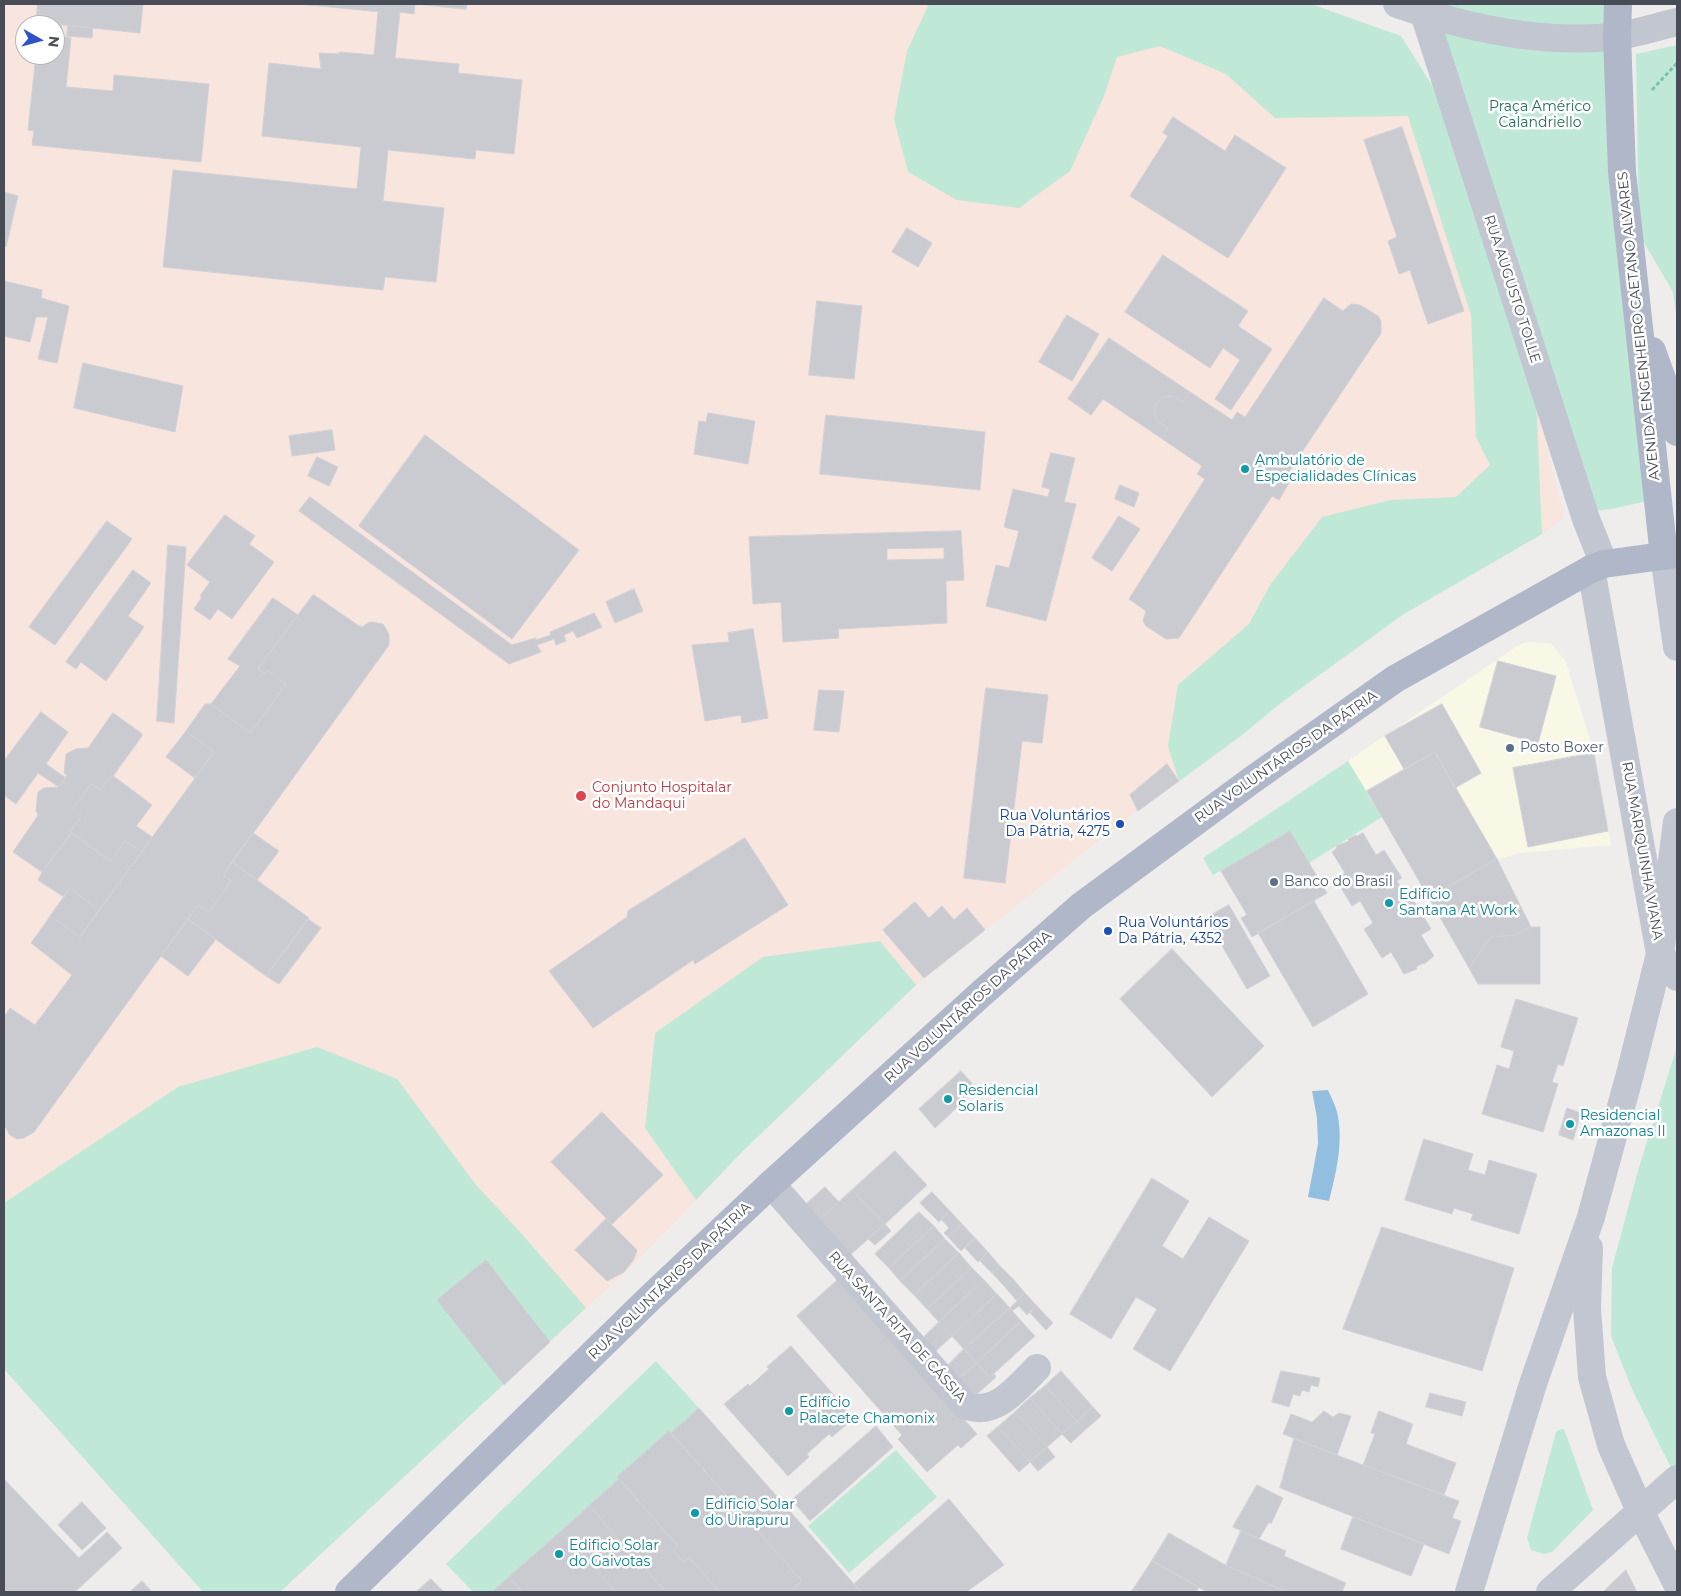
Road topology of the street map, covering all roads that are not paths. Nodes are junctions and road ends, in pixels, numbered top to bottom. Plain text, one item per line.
1 (1397, 4) edge
2 (1618, 4) edge
3 (1422, 8) edge
4 (1677, 22) edge
5 (1617, 36) junction
6 (1637, 307) junction
7 (1677, 432) edge
8 (1673, 561) edge
9 (1597, 566) junction
10 (1677, 647) edge
11 (1677, 822) edge
12 (1660, 954) junction
13 (1677, 977) edge
14 (771, 1184) junction
15 (1591, 1217) junction
16 (1037, 1368) dead end
17 (1677, 1479) edge
18 (1641, 1513) junction
19 (1677, 1584) edge
20 (349, 1592) edge
21 (1469, 1592) edge
22 (1550, 1592) edge

1 - 3 street
2 - 5 main road, AVENIDA ENGENHEIRO CAETANO ALVARES
3 - 5 street
3 - 9 street, RUA AUGUSTO TOLLE
4 - 5 street
5 - 6 main road, AVENIDA ENGENHEIRO CAETANO ALVARES
6 - 7 main road
6 - 8 main road, AVENIDA ENGENHEIRO CAETANO ALVARES
8 - 9 main road, RUA VOLUNTÁRIOS DA PÁTRIA
8 - 10 street, AVENIDA ENGENHEIRO CAETANO ALVARES
9 - 12 street, RUA MARIQUINHA VIANA
9 - 14 main road, RUA VOLUNTÁRIOS DA PÁTRIA
11 - 12 street
12 - 13 street
12 - 15 street, RUA MARIQUINHA VIANA
14 - 16 street, RUA SANTA RITA DE CÁSSIA
14 - 20 main road, RUA VOLUNTÁRIOS DA PÁTRIA
15 - 18 street, RUA MARIQUINHA VIANA
15 - 21 street, RUA MARIQUINHA VIANA
17 - 18 street
18 - 19 street, RUA MARIQUINHA VIANA
18 - 22 street

